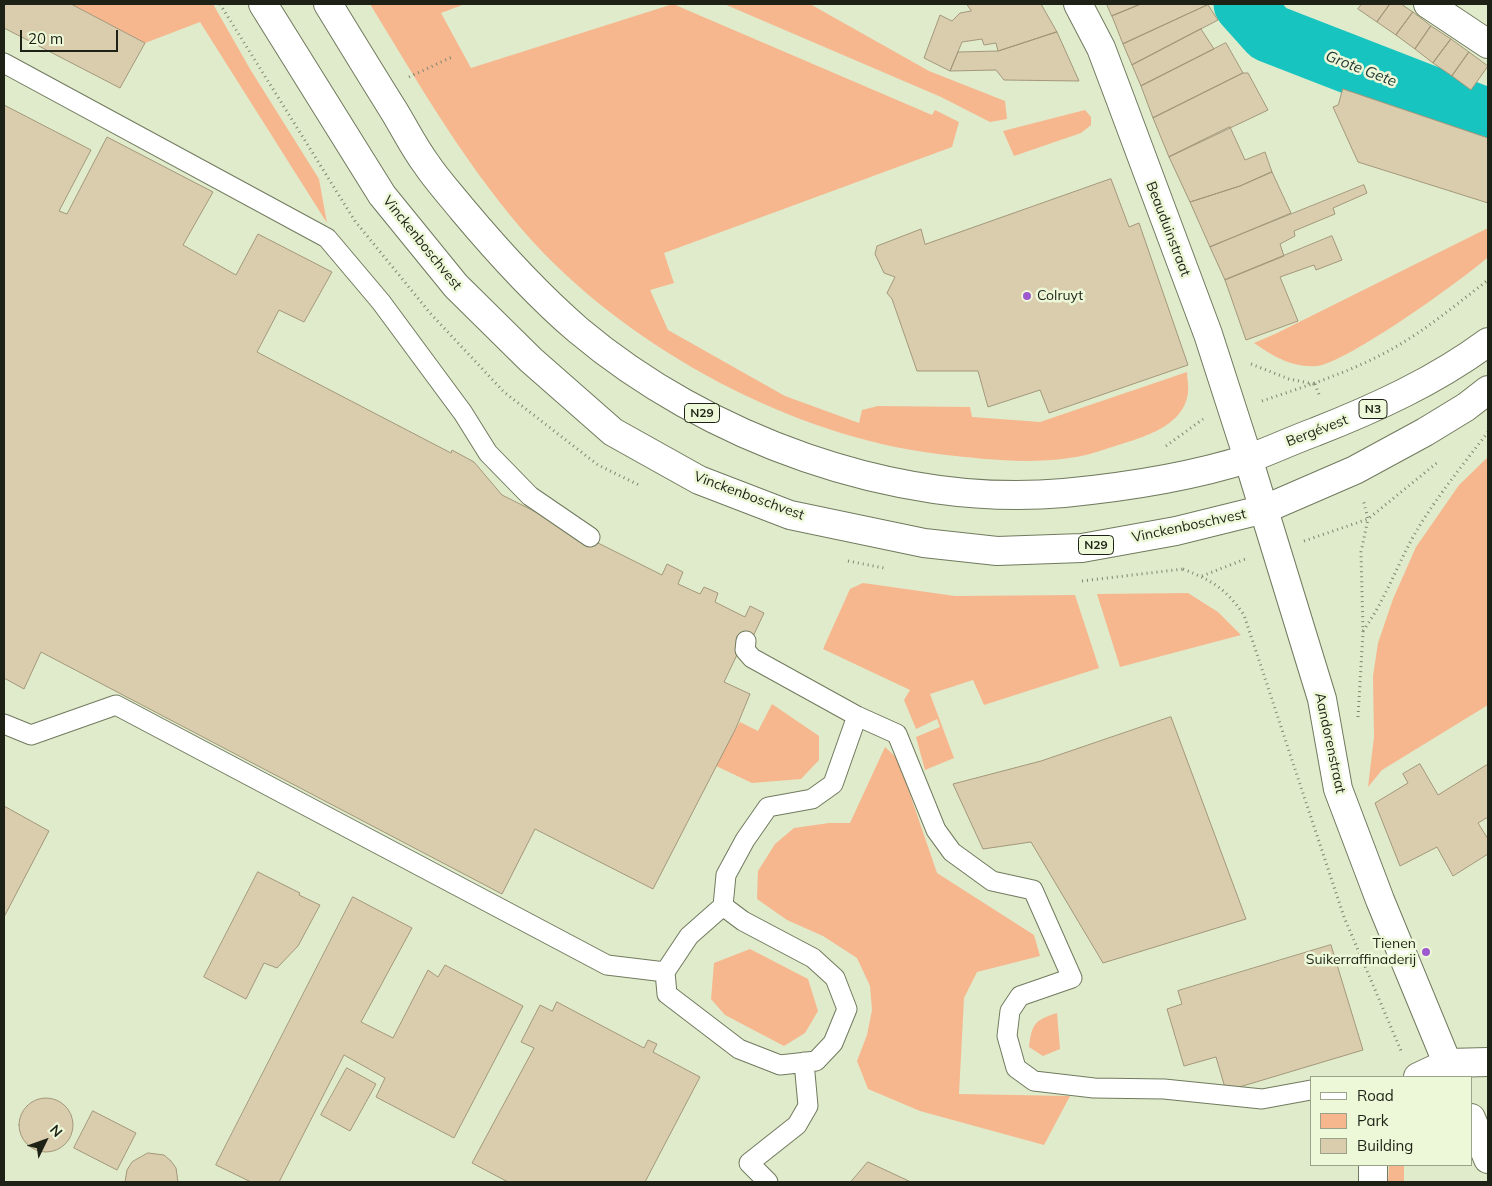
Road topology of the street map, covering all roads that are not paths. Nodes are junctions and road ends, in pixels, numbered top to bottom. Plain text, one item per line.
1 (263, 4) edge
2 (328, 4) edge
3 (1078, 4) edge
4 (1428, 4) edge
5 (1488, 44) edge
6 (4, 63) edge
7 (1488, 342) edge
8 (1488, 390) edge
9 (1248, 458) junction
10 (1265, 508) junction
11 (590, 537) dead end
12 (746, 642) dead end
13 (857, 716) junction
14 (4, 724) edge
15 (723, 906) junction
16 (665, 972) junction
17 (804, 1062) junction
18 (1488, 1062) edge
19 (1412, 1069) edge
20 (1450, 1070) edge
21 (1310, 1090) edge
22 (1472, 1120) edge
23 (1488, 1159) edge
24 (1373, 1166) edge
25 (768, 1182) edge
26 (1372, 1182) edge

1 - 10 main road, Vinckenboschvest / N29
2 - 9 main road, N29
3 - 9 main road, Beauduinstraat
4 - 5 main road
6 - 11 lane
7 - 9 main road, Bergévest / N3
8 - 10 main road
9 - 10 main road, Aandorenstraat
10 - 20 main road, Aandorenstraat
12 - 13 lane
13 - 15 lane
13 - 21 lane
14 - 16 lane
15 - 16 lane
15 - 17 lane
16 - 17 lane
17 - 25 lane
18 - 20 main road
19 - 20 main road
22 - 23 main road
24 - 26 main road

